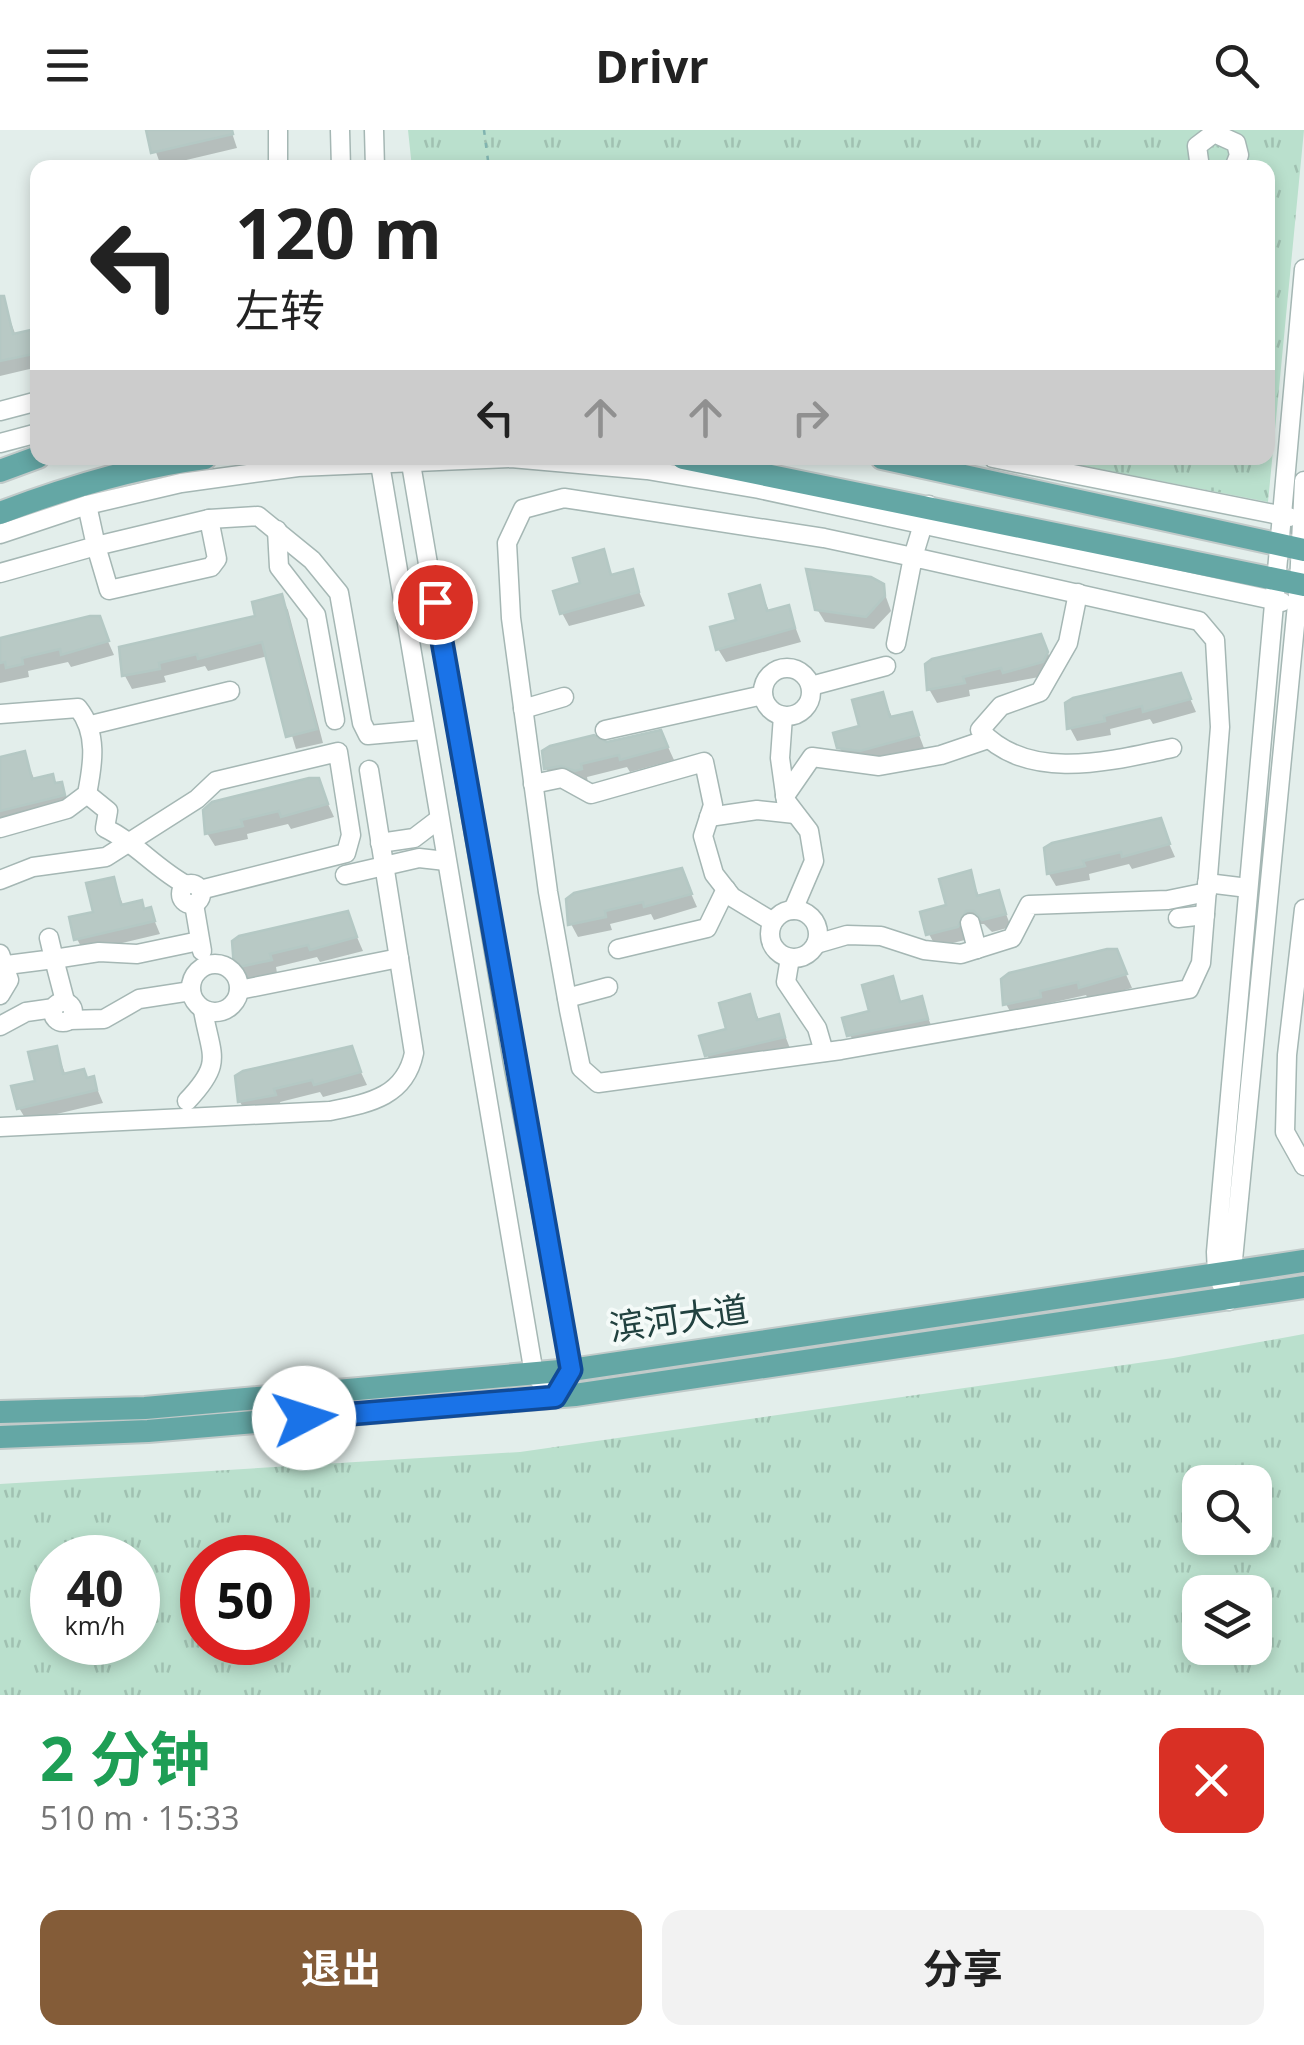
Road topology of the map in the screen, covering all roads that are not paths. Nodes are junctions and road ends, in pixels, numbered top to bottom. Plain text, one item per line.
1 (278, 130) edge
2 (340, 130) edge
3 (374, 130) edge
4 (278, 160) edge
5 (341, 160) edge
6 (375, 160) edge
7 (1199, 160) edge
8 (1237, 160) edge
9 (1304, 268) edge
10 (30, 404) edge
11 (0, 410) edge
12 (30, 435) edge
13 (0, 443) edge
14 (30, 460) edge
15 (173, 465) edge
16 (321, 465) edge
17 (380, 465) edge
18 (412, 465) edge
19 (591, 465) edge
20 (712, 465) edge
21 (914, 465) edge
22 (1029, 465) edge
23 (0, 470) edge
24 (1304, 481) edge
25 (87, 505) junction
26 (0, 513) edge
27 (926, 514) junction
28 (1280, 514) junction
29 (209, 519) junction
30 (1302, 521) edge
31 (277, 530) junction
32 (0, 534) edge
33 (96, 546) junction
34 (1293, 548) edge
35 (913, 556) junction
36 (0, 573) edge
37 (1078, 593) junction
38 (1292, 593) edge
39 (896, 644) dead end
40 (886, 666) dead end
41 (810, 686) junction
42 (230, 691) dead end
43 (763, 695) junction
44 (564, 697) dead end
45 (523, 709) junction
46 (0, 714) edge
47 (783, 716) junction
48 (335, 720) dead end
49 (92, 724) junction
50 (424, 730) junction
51 (605, 730) dead end
52 (988, 739) junction
53 (1172, 748) dead end
54 (369, 770) dead end
55 (533, 784) junction
56 (87, 794) junction
57 (785, 796) junction
58 (794, 814) junction
59 (709, 817) junction
60 (439, 820) junction
61 (0, 828) edge
62 (133, 842) junction
63 (380, 843) junction
64 (446, 861) junction
65 (383, 866) junction
66 (345, 875) dead end
67 (0, 880) edge
68 (1207, 887) junction
69 (1248, 888) junction
70 (726, 889) junction
71 (194, 893) junction
72 (1304, 909) edge
73 (793, 910) junction
74 (1205, 915) junction
75 (1178, 918) dead end
76 (773, 922) junction
77 (970, 924) dead end
78 (49, 938) dead end
79 (200, 940) junction
80 (816, 944) junction
81 (618, 949) dead end
82 (978, 949) junction
83 (399, 958) junction
84 (790, 958) junction
85 (54, 959) junction
86 (4, 960) edge
87 (206, 966) junction
88 (608, 987) dead end
89 (239, 990) junction
90 (191, 991) junction
91 (1300, 993) edge
92 (0, 995) edge
93 (567, 998) junction
94 (63, 1010) junction
95 (204, 1010) junction
96 (1299, 1015) edge
97 (0, 1026) edge
98 (824, 1052) junction
99 (187, 1101) dead end
100 (0, 1127) edge
101 (1304, 1166) edge
102 (1304, 1260) edge
103 (1225, 1273) junction
104 (1304, 1287) edge
105 (1230, 1301) junction
106 (571, 1370) junction
107 (534, 1374) junction
108 (555, 1397) junction
109 (0, 1412) edge
110 (0, 1437) edge

1 - 4 street
2 - 5 street
3 - 6 street
7 - 8 street
9 - 28 street
10 - 11 street
12 - 13 street
14 - 23 main road
15 - 26 main road
16 - 25 street
17 - 50 street
18 - 106 street
19 - 27 street
20 - 27 main road
21 - 34 main road
22 - 28 street
24 - 30 street
25 - 32 street
25 - 33 street
27 - 35 street
27 - 38 main road
28 - 30 street
28 - 34 street
29 - 31 street
29 - 33 street
29 - 33 street
30 - 34 street
31 - 48 street
31 - 50 street
33 - 36 street
34 - 38 street
35 - 37 street
35 - 39 street
35 - 45 street
37 - 52 street
37 - 68 street
38 - 69 street
38 - 103 street
40 - 41 street
41 - 43 street
41 - 47 street
42 - 49 street
43 - 47 street
43 - 51 street
44 - 45 street
45 - 55 street
46 - 49 street
47 - 57 street
49 - 56 street
50 - 60 street
52 - 53 street
52 - 57 street
54 - 63 street
55 - 59 street
55 - 93 street
56 - 61 street
56 - 62 street
57 - 58 street
58 - 59 street
58 - 73 street
59 - 70 street
60 - 63 street
60 - 64 street
62 - 67 street
62 - 71 street
62 - 71 street
63 - 65 street
64 - 65 street
64 - 107 street
65 - 66 street
65 - 83 street
68 - 69 street
68 - 74 street
68 - 82 street
69 - 103 street
70 - 76 street
70 - 81 street
71 - 79 street
72 - 91 street
73 - 76 street
73 - 80 street
74 - 75 street
74 - 98 street
76 - 84 street
77 - 82 street
78 - 85 street
79 - 85 street
79 - 87 street
80 - 82 street
80 - 84 street
83 - 89 street
83 - 100 street
84 - 98 street
85 - 86 street
85 - 94 street
86 - 92 street
87 - 89 street
87 - 90 street
88 - 93 street
89 - 95 street
90 - 94 street
90 - 95 street
91 - 96 street
93 - 98 street
94 - 97 street
95 - 99 street
96 - 101 street
102 - 103 main road, 滨河大道
103 - 105 street
103 - 106 main road, 滨河大道
104 - 105 main road, 滨河大道
105 - 108 main road, 滨河大道
106 - 107 main road, 滨河大道
106 - 108 street
107 - 108 street
107 - 109 main road, 滨河大道
108 - 110 main road, 滨河大道

